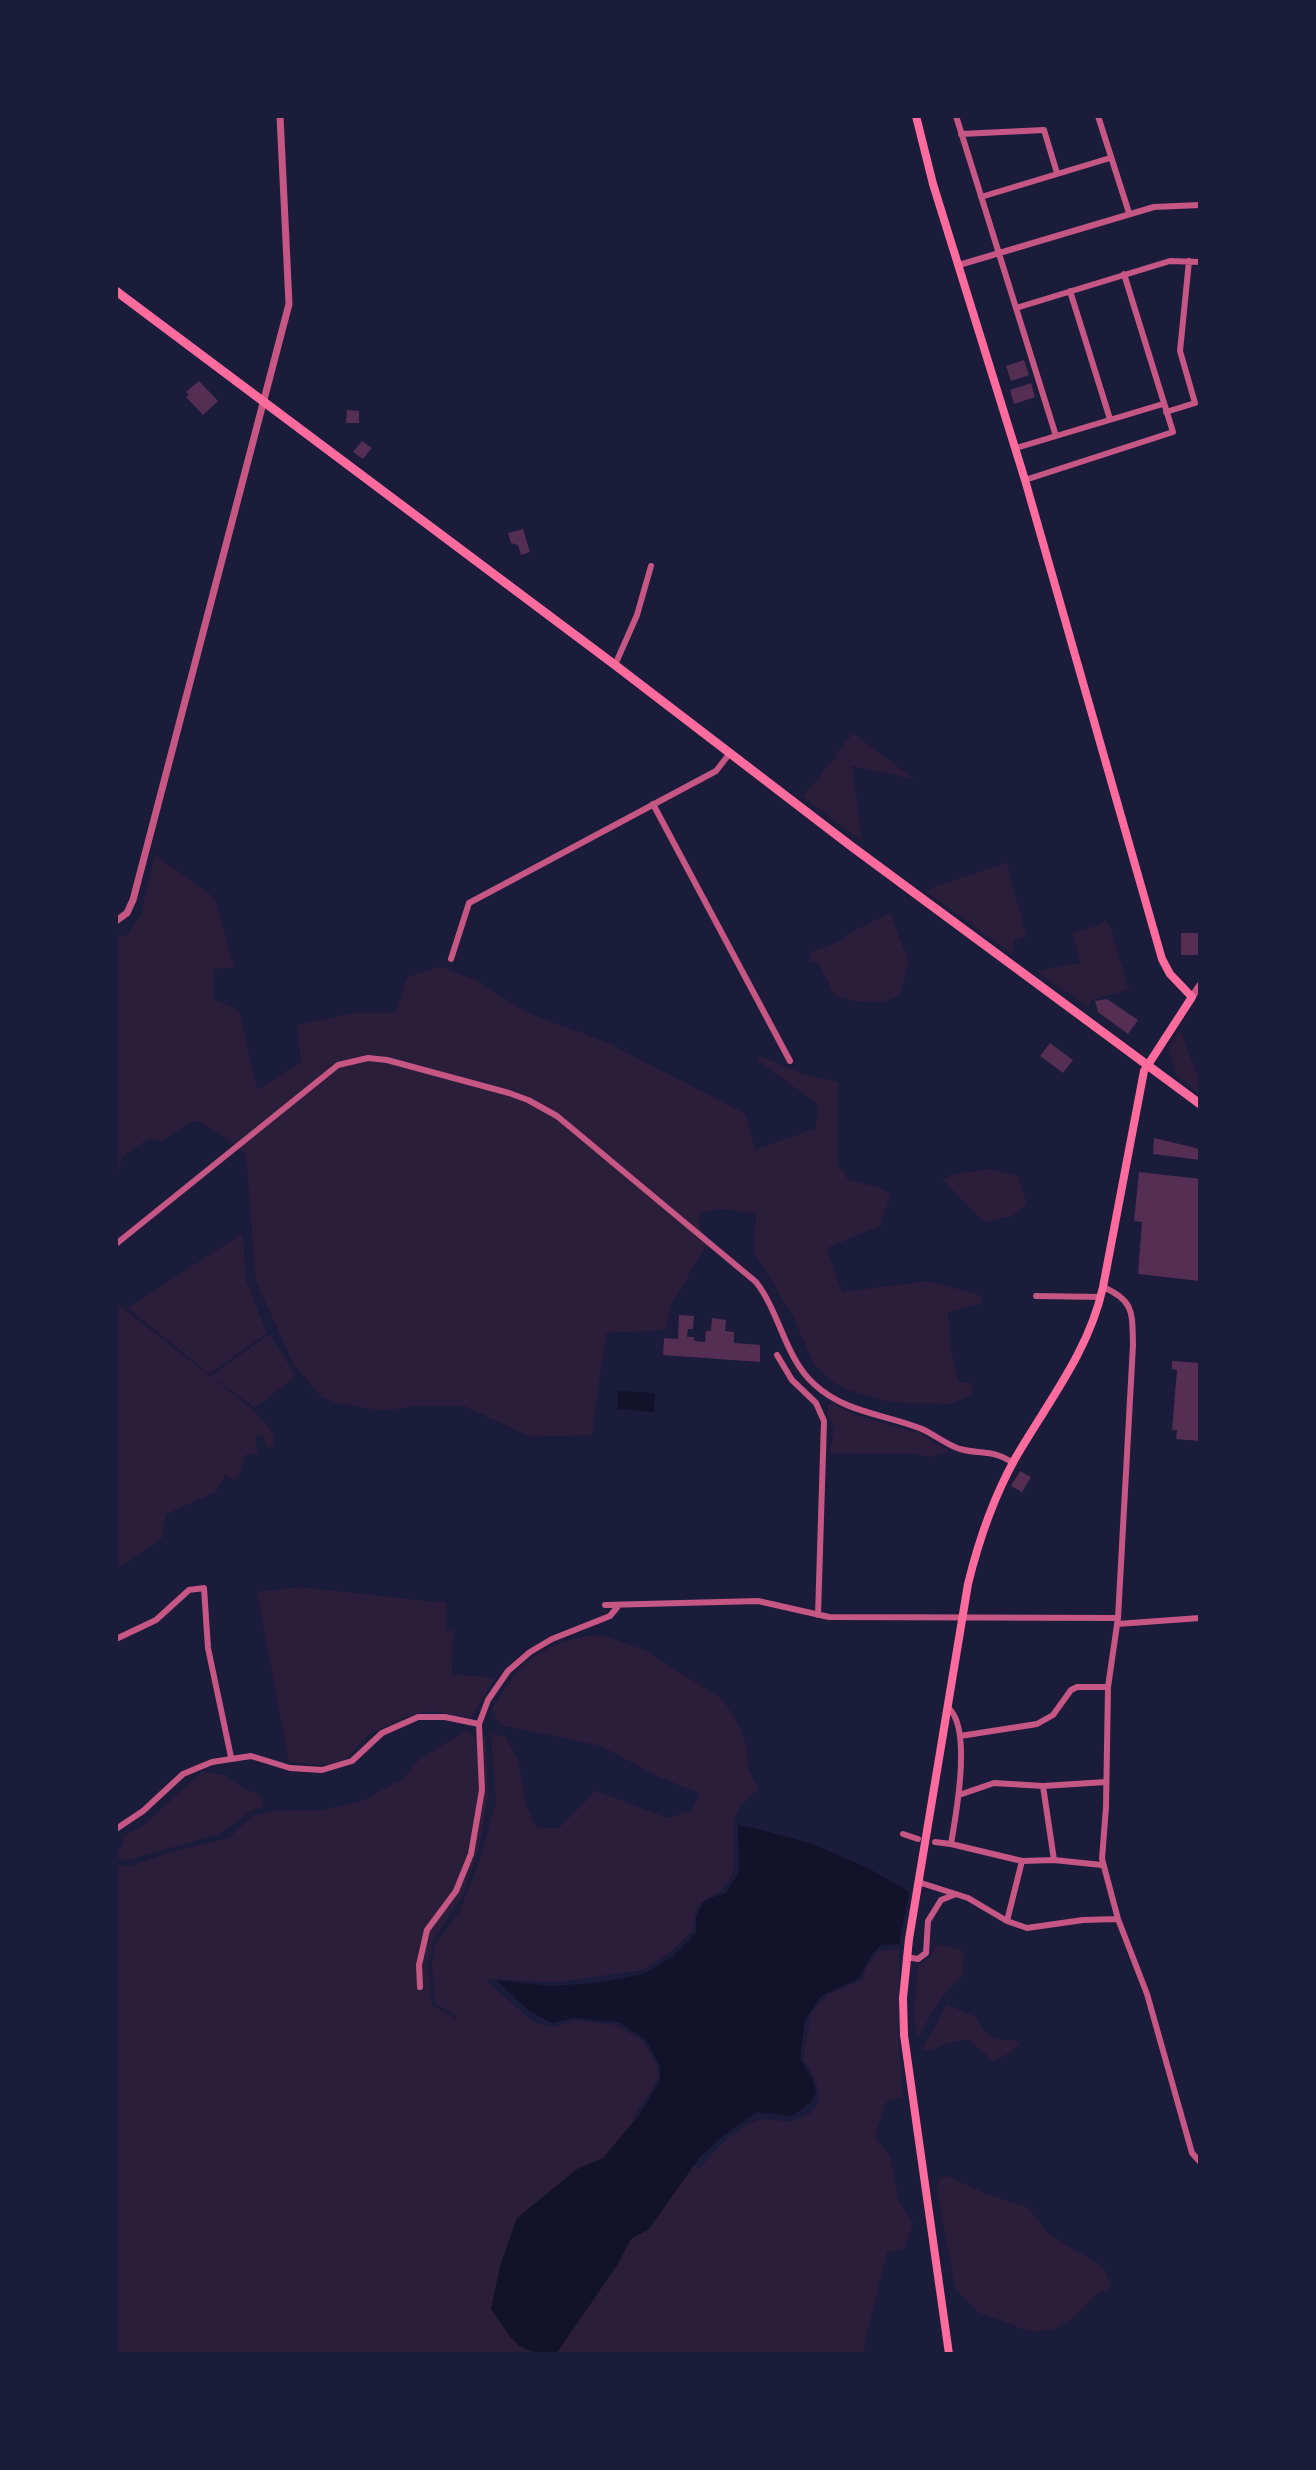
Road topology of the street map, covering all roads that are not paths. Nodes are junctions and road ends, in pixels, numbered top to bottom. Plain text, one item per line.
1 (280, 116) edge
2 (916, 116) edge
3 (956, 116) edge
4 (1098, 116) edge
5 (961, 134) junction
6 (1110, 158) junction
7 (1057, 173) junction
8 (981, 197) junction
9 (1200, 205) edge
10 (1129, 213) junction
11 (1000, 254) junction
12 (1189, 261) junction
13 (1200, 262) edge
14 (959, 265) junction
15 (1124, 274) junction
16 (116, 291) edge
17 (1070, 291) junction
18 (1016, 308) junction
19 (263, 403) junction
20 (1163, 404) junction
21 (1166, 412) junction
22 (1110, 419) junction
23 (1056, 436) junction
24 (1016, 448) junction
25 (1025, 480) junction
26 (651, 566) dead end
27 (615, 665) junction
28 (730, 753) junction
29 (653, 804) junction
30 (116, 921) edge
31 (451, 959) dead end
32 (1200, 985) edge
33 (1192, 997) junction
34 (790, 1061) dead end
35 (1147, 1064) junction
36 (1200, 1104) edge
37 (116, 1244) edge
38 (1102, 1292) junction
39 (1036, 1296) dead end
40 (777, 1355) dead end
41 (1013, 1463) junction
42 (605, 1605) dead end
43 (619, 1605) junction
44 (818, 1615) junction
45 (1200, 1618) edge
46 (963, 1620) junction
47 (1117, 1621) junction
48 (116, 1639) edge
49 (1108, 1687) junction
50 (947, 1707) junction
51 (479, 1724) junction
52 (960, 1736) junction
53 (231, 1757) junction
54 (1106, 1782) junction
55 (1043, 1786) junction
56 (959, 1795) junction
57 (116, 1829) edge
58 (903, 1834) dead end
59 (918, 1839) dead end
60 (935, 1842) dead end
61 (951, 1844) junction
62 (1054, 1860) junction
63 (1022, 1861) junction
64 (1102, 1865) junction
65 (918, 1882) junction
66 (956, 1894) junction
67 (1118, 1919) junction
68 (1007, 1921) junction
69 (906, 1957) junction
70 (420, 1987) dead end
71 (1200, 2162) edge
72 (949, 2354) edge

1 - 19 street
2 - 14 main road
3 - 5 street
4 - 6 street
5 - 7 street
5 - 8 street
6 - 7 street
6 - 10 street
7 - 8 street
8 - 11 street
9 - 10 street
10 - 11 street
11 - 14 street
11 - 18 street
12 - 13 street
12 - 15 street
12 - 21 street
14 - 24 main road
15 - 17 street
15 - 20 street
16 - 19 main road
17 - 18 street
17 - 22 street
18 - 23 street
19 - 27 main road
19 - 30 street
20 - 21 street
20 - 22 street
21 - 25 street
22 - 23 street
23 - 24 street
24 - 25 main road
25 - 33 main road
26 - 27 street
27 - 28 main road
28 - 29 street
28 - 35 main road
29 - 31 street
29 - 34 street
32 - 33 street
33 - 35 main road
35 - 36 main road
35 - 38 main road
37 - 41 street
38 - 39 street
38 - 41 main road
38 - 47 street
40 - 44 street
41 - 46 main road
42 - 43 street
43 - 44 street
43 - 51 street
44 - 46 street
45 - 47 street
46 - 47 street
46 - 50 main road
47 - 49 street
48 - 53 street
49 - 52 street
49 - 54 street
50 - 52 street
50 - 65 main road
51 - 53 street
51 - 70 street
52 - 56 street
53 - 57 street
54 - 55 street
54 - 64 street
55 - 56 street
55 - 62 street
56 - 61 street
58 - 59 street
60 - 61 street
61 - 63 street
62 - 63 street
62 - 64 street
63 - 68 street
64 - 67 street
65 - 66 street
65 - 69 main road
66 - 68 street
66 - 69 street
67 - 68 street
67 - 71 street
69 - 72 main road

